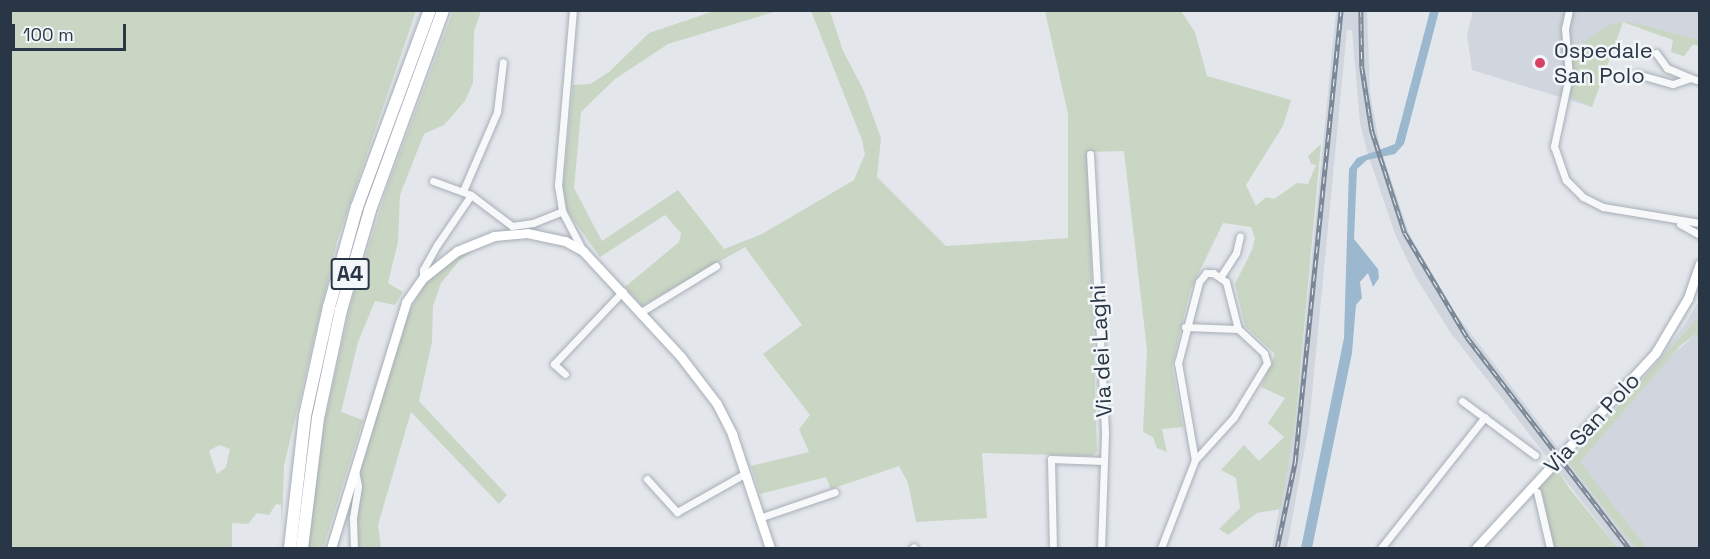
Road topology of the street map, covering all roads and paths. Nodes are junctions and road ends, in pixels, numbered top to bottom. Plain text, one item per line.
1 (430, 10) edge
2 (443, 10) edge
3 (573, 10) edge
4 (1569, 10) edge
5 (1656, 53) dead end
6 (503, 62) dead end
7 (1637, 74) dead end
8 (1690, 78) junction
9 (1700, 81) edge
10 (1090, 154) dead end
11 (433, 181) dead end
12 (463, 191) junction
13 (471, 195) junction
14 (562, 211) junction
15 (1675, 221) junction
16 (1700, 223) edge
17 (1700, 235) edge
18 (1240, 236) dead end
19 (583, 251) junction
20 (1700, 264) edge
21 (716, 266) dead end
22 (1221, 276) junction
23 (1700, 276) edge
24 (423, 278) junction
25 (1692, 287) junction
26 (623, 291) junction
27 (640, 312) junction
28 (1185, 327) junction
29 (1238, 329) junction
30 (565, 374) dead end
31 (1462, 400) dead end
32 (1485, 417) junction
33 (1535, 454) dead end
34 (1195, 460) junction
35 (1104, 461) junction
36 (354, 464) junction
37 (746, 473) junction
38 (647, 478) dead end
39 (835, 492) dead end
40 (1537, 492) dead end
41 (759, 518) junction
42 (290, 549) edge
43 (302, 549) edge
44 (331, 549) edge
45 (354, 549) edge
46 (770, 549) edge
47 (1053, 549) edge
48 (1101, 549) edge
49 (1161, 549) edge
50 (1381, 549) edge
51 (1476, 549) edge
52 (1550, 549) edge

1 - 42 highway, A4
2 - 43 highway, A4
3 - 14 street
4 - 15 street
5 - 8 street
6 - 12 street
7 - 8 street
8 - 9 street
10 - 35 street, Via dei Laghi
11 - 12 street
12 - 13 street
13 - 14 street
13 - 24 street
14 - 19 street
15 - 16 street
15 - 17 street
18 - 22 street
19 - 24 street
19 - 26 street
20 - 25 street, Via San Polo
21 - 27 street
22 - 28 street
22 - 29 street
23 - 25 street, Via San Polo
24 - 36 street
25 - 51 street, Via San Polo
26 - 27 street
26 - 30 street
27 - 37 street
28 - 29 street
28 - 34 street
29 - 34 street
31 - 32 street
32 - 33 street
32 - 50 street
34 - 49 street
35 - 47 street
35 - 48 street, Via dei Laghi
36 - 44 street
36 - 45 street
37 - 38 street
37 - 41 street
39 - 41 street
40 - 52 street
41 - 46 street

